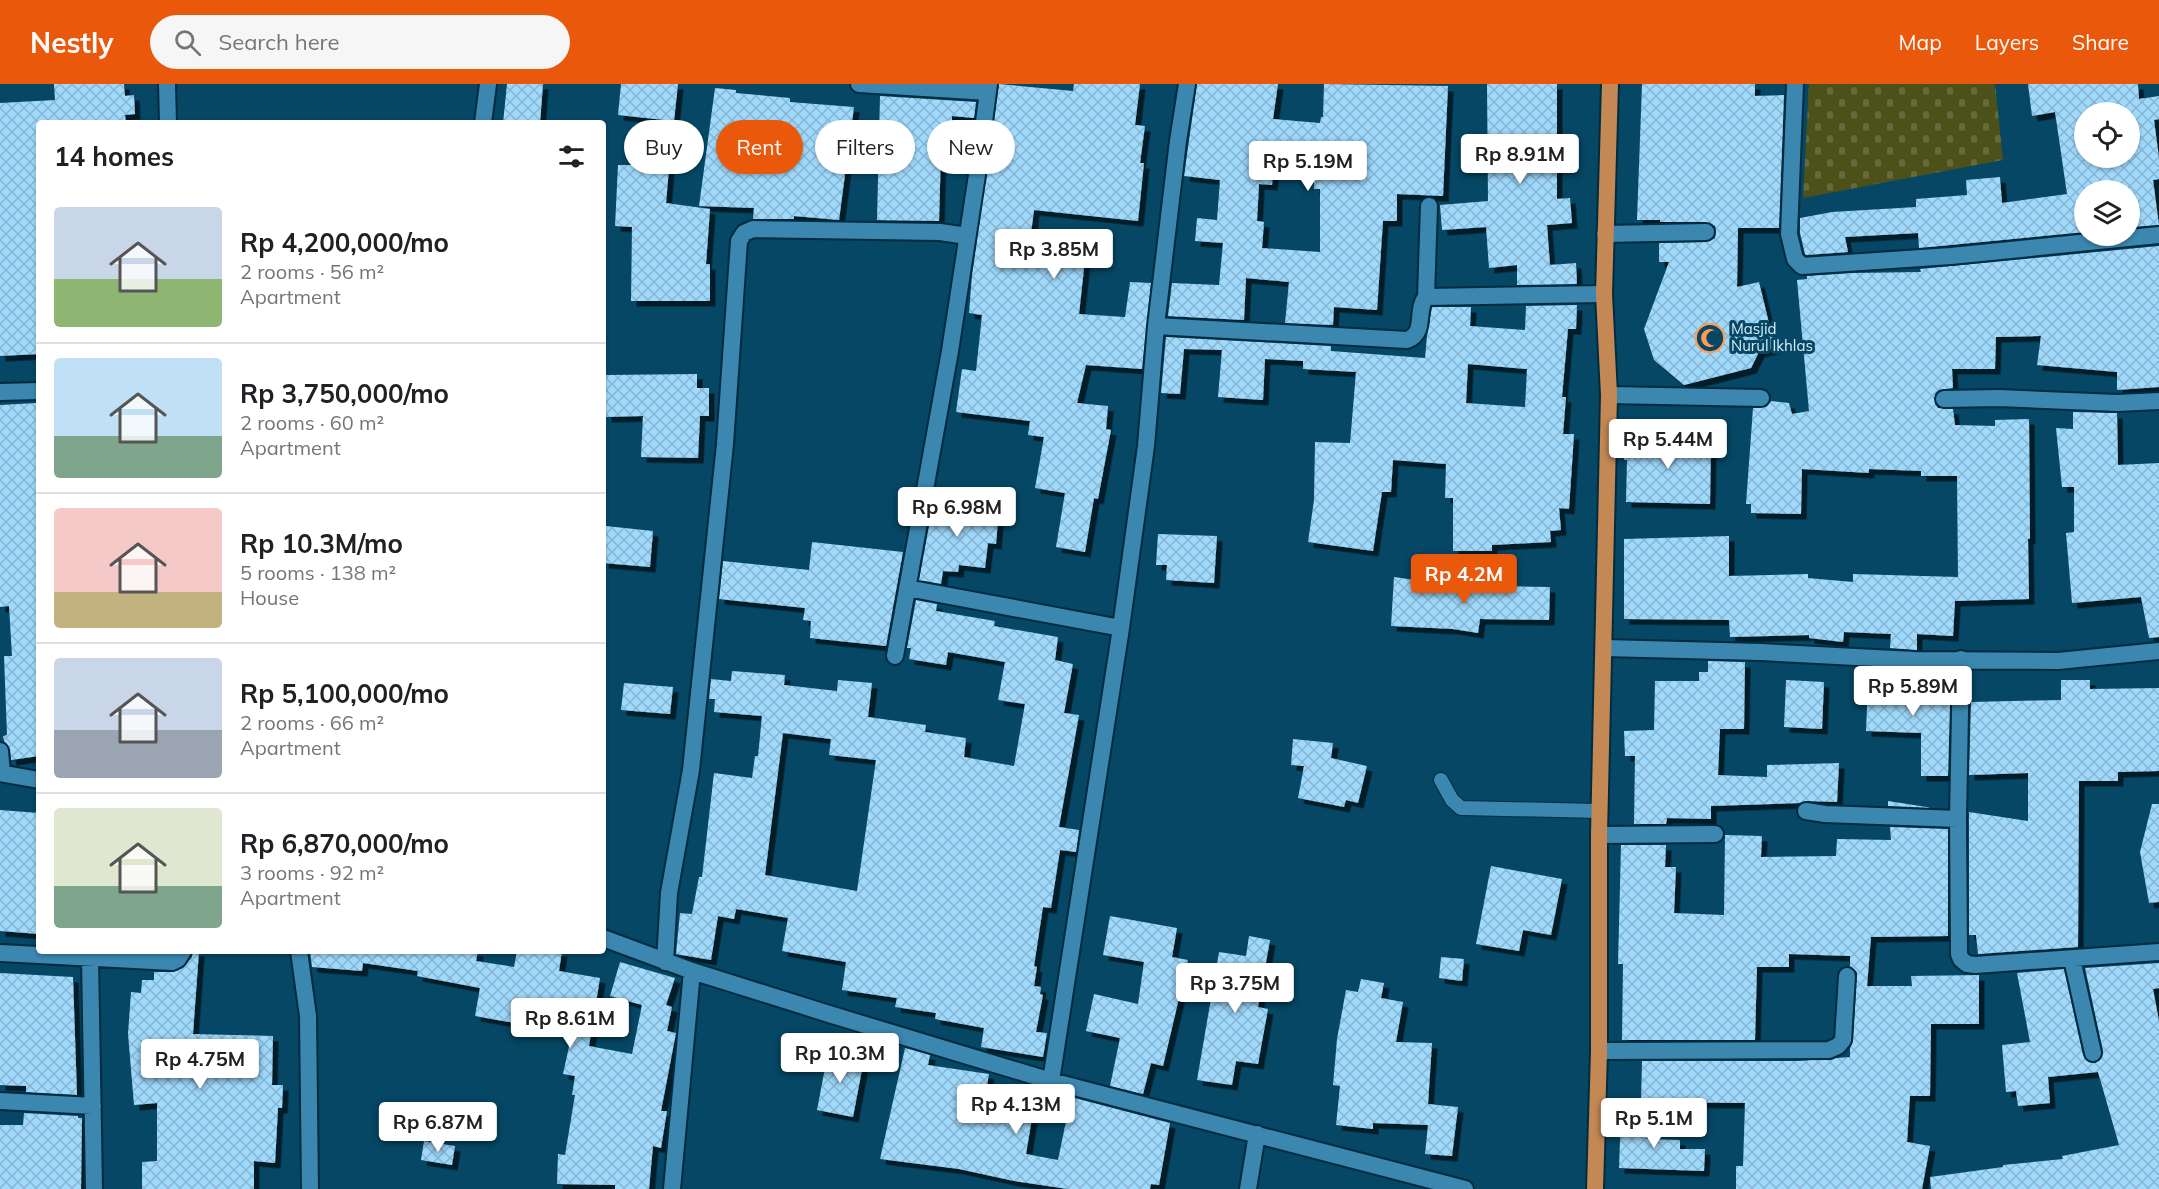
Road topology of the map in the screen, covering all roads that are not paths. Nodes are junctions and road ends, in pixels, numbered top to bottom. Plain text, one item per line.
1 (167, 84) edge
2 (488, 84) edge
3 (859, 84) edge
4 (1187, 84) edge
5 (1610, 84) edge
6 (1795, 84) edge
7 (988, 88) edge
8 (168, 120) edge
9 (483, 120) edge
10 (1429, 206) dead end
11 (1706, 232) dead end
12 (1605, 234) junction
13 (2159, 235) edge
14 (967, 236) junction
15 (1604, 294) junction
16 (1426, 297) junction
17 (1156, 327) junction
18 (36, 391) edge
19 (0, 392) edge
20 (1609, 395) junction
21 (1761, 398) dead end
22 (1944, 399) dead end
23 (2159, 401) edge
24 (907, 588) junction
25 (1121, 628) junction
26 (1604, 648) junction
27 (2159, 651) edge
28 (895, 656) dead end
29 (1961, 659) junction
30 (0, 751) edge
31 (1, 773) edge
32 (36, 779) edge
33 (1440, 780) dead end
34 (1806, 810) dead end
35 (1599, 811) junction
36 (1959, 819) junction
37 (1715, 834) dead end
38 (1599, 835) junction
39 (606, 939) edge
40 (2159, 952) edge
41 (0, 953) edge
42 (181, 954) edge
43 (299, 954) edge
44 (90, 957) junction
45 (2072, 959) junction
46 (665, 962) junction
47 (692, 971) junction
48 (1847, 976) dead end
49 (1599, 1051) junction
50 (2093, 1053) dead end
51 (1051, 1081) junction
52 (0, 1101) edge
53 (93, 1106) junction
54 (1257, 1134) junction
55 (94, 1189) edge
56 (310, 1189) edge
57 (672, 1189) edge
58 (1248, 1189) edge
59 (1465, 1189) edge
60 (1595, 1189) edge

1 - 8 street
2 - 9 street
3 - 7 street
4 - 17 street
5 - 12 highway
6 - 13 street
7 - 14 street
10 - 16 street
11 - 12 street
12 - 15 highway
14 - 24 street
14 - 46 street
15 - 16 street
15 - 20 highway
16 - 17 street
17 - 25 street
18 - 19 street
20 - 21 street
20 - 26 highway
22 - 23 street
24 - 25 street
24 - 28 street
25 - 51 street
26 - 29 street
26 - 35 highway
27 - 29 street
29 - 36 street
30 - 31 street
31 - 32 street
33 - 35 lane
34 - 36 street
35 - 38 highway
36 - 45 street
37 - 38 street
38 - 49 highway
39 - 46 street
40 - 45 street
41 - 44 street
42 - 44 street
43 - 56 street
44 - 53 street
45 - 50 street
46 - 47 street
47 - 51 street
47 - 57 street
48 - 49 street
49 - 60 highway
51 - 54 street
52 - 53 street
53 - 55 street
54 - 58 street
54 - 59 street

